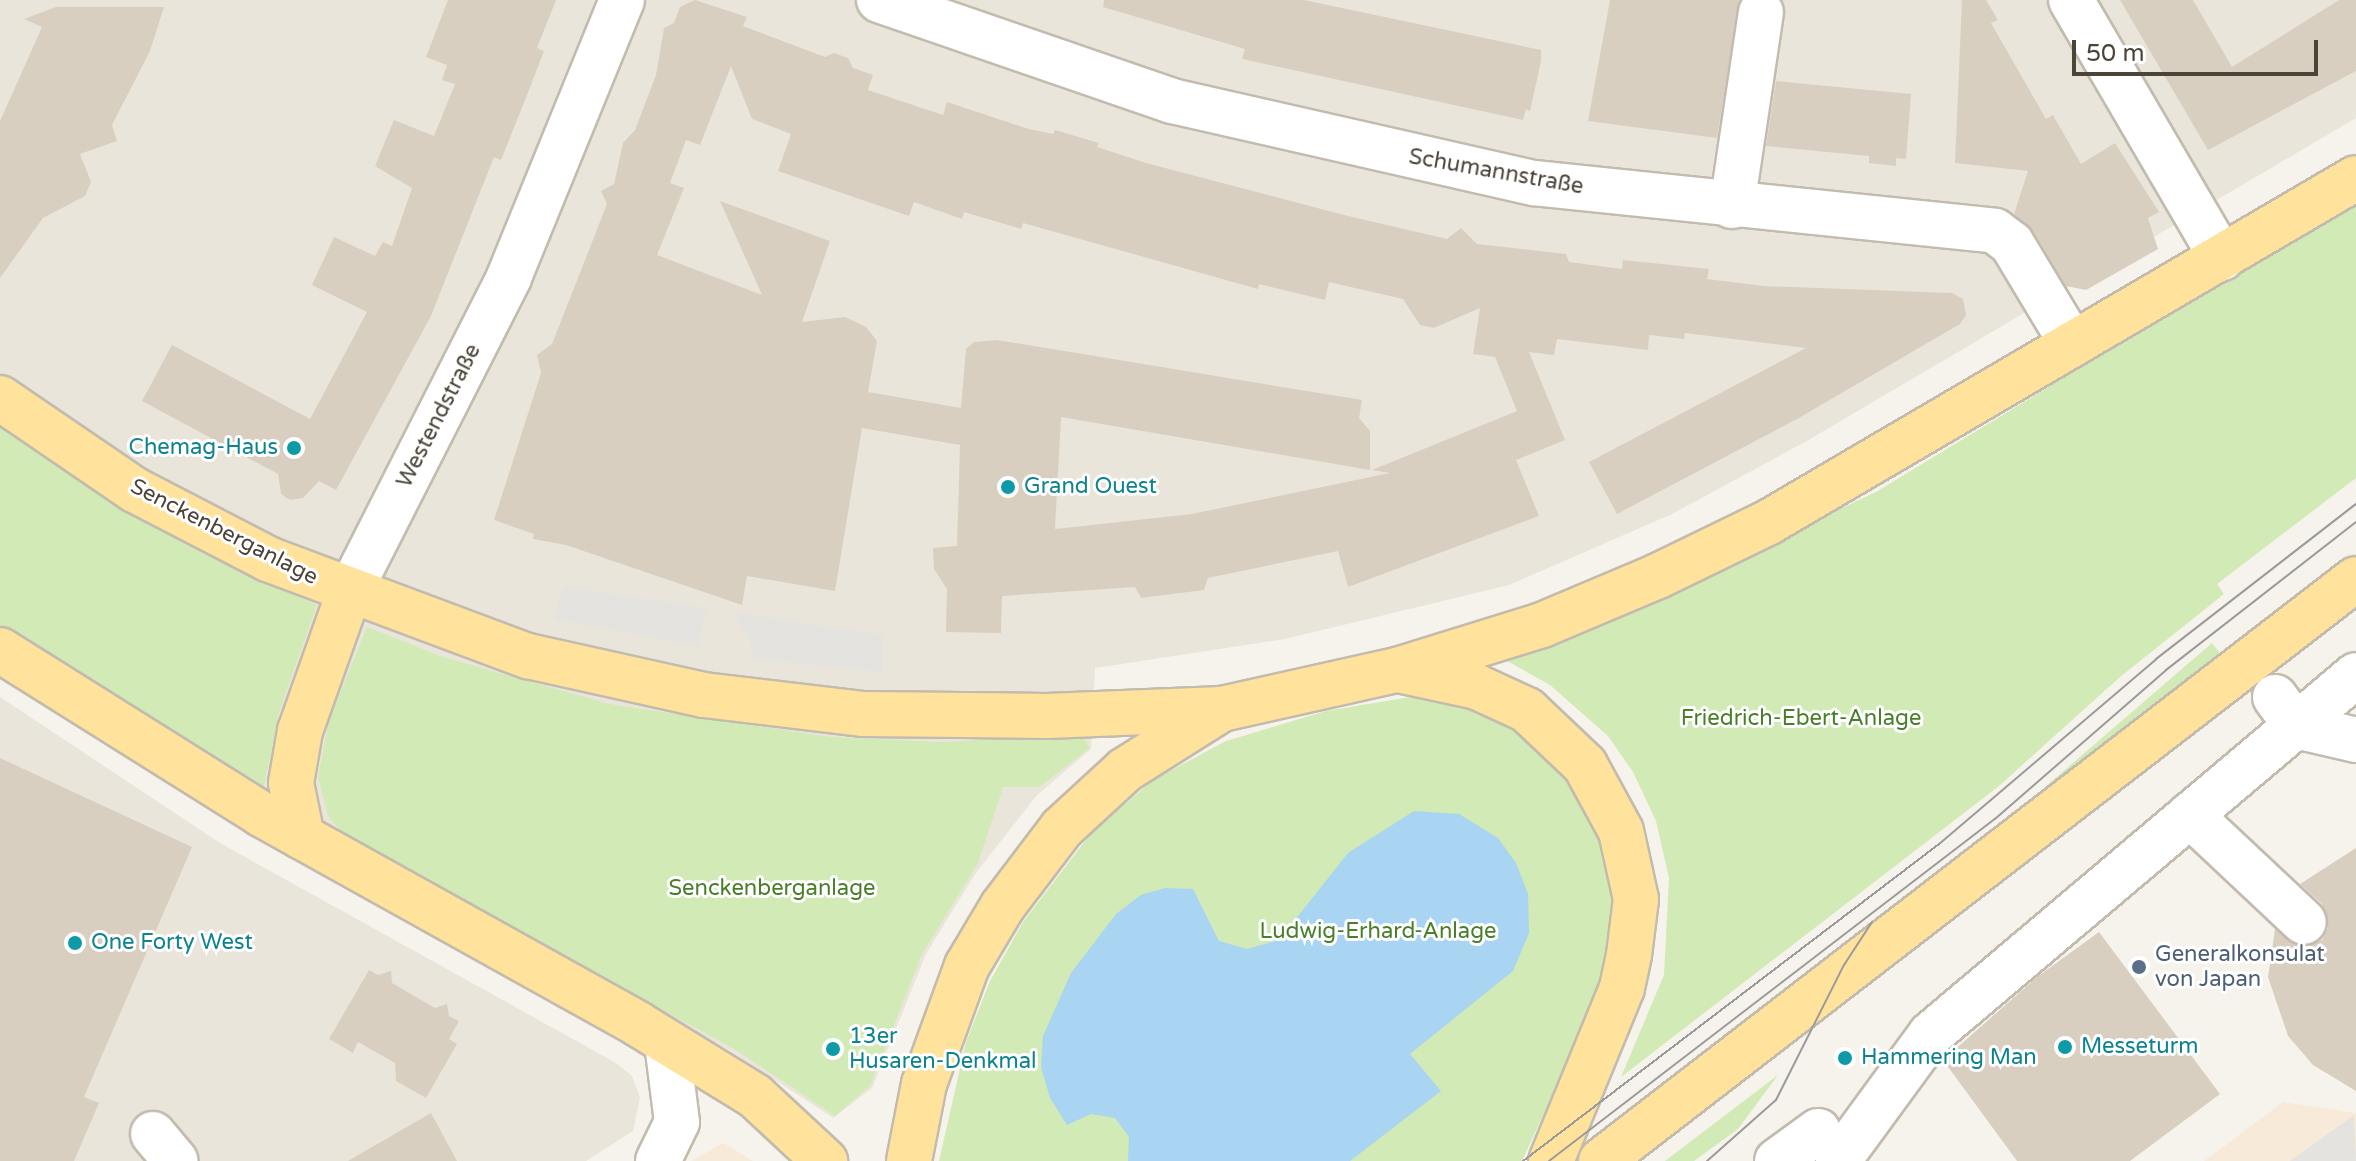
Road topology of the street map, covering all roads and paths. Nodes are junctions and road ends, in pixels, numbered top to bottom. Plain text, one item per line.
1 (622, 0) edge
2 (879, 0) edge
3 (2071, 0) edge
4 (1761, 12) dead end
5 (2356, 178) edge
6 (1732, 206) junction
7 (2222, 258) junction
8 (2072, 344) junction
9 (0, 398) edge
10 (2356, 579) edge
11 (349, 593) junction
12 (0, 650) edge
13 (1397, 670) junction
14 (2356, 675) edge
15 (1222, 709) junction
16 (2285, 712) junction
17 (2356, 740) edge
18 (2190, 815) junction
19 (302, 837) junction
20 (2304, 922) dead end
21 (667, 1043) junction
22 (1828, 1146) edge
23 (658, 1161) edge
24 (825, 1161) edge
25 (909, 1161) edge
26 (1551, 1161) edge
27 (1601, 1161) edge
28 (1777, 1161) edge

1 - 11 street, Westendstraße
2 - 6 street, Schumannstraße
3 - 7 street
4 - 6 street
5 - 7 main road
6 - 8 street, Schumannstraße
7 - 8 main road
8 - 13 main road
9 - 11 main road, Senckenberganlage
10 - 27 main road
11 - 15 main road, Senckenberganlage
11 - 19 main road, Westendstraße
12 - 19 main road
13 - 15 main road
13 - 26 main road
14 - 16 street
15 - 25 main road
16 - 17 street
16 - 18 street
18 - 20 street
18 - 22 street
19 - 21 main road
21 - 23 street
21 - 24 main road
22 - 28 street

